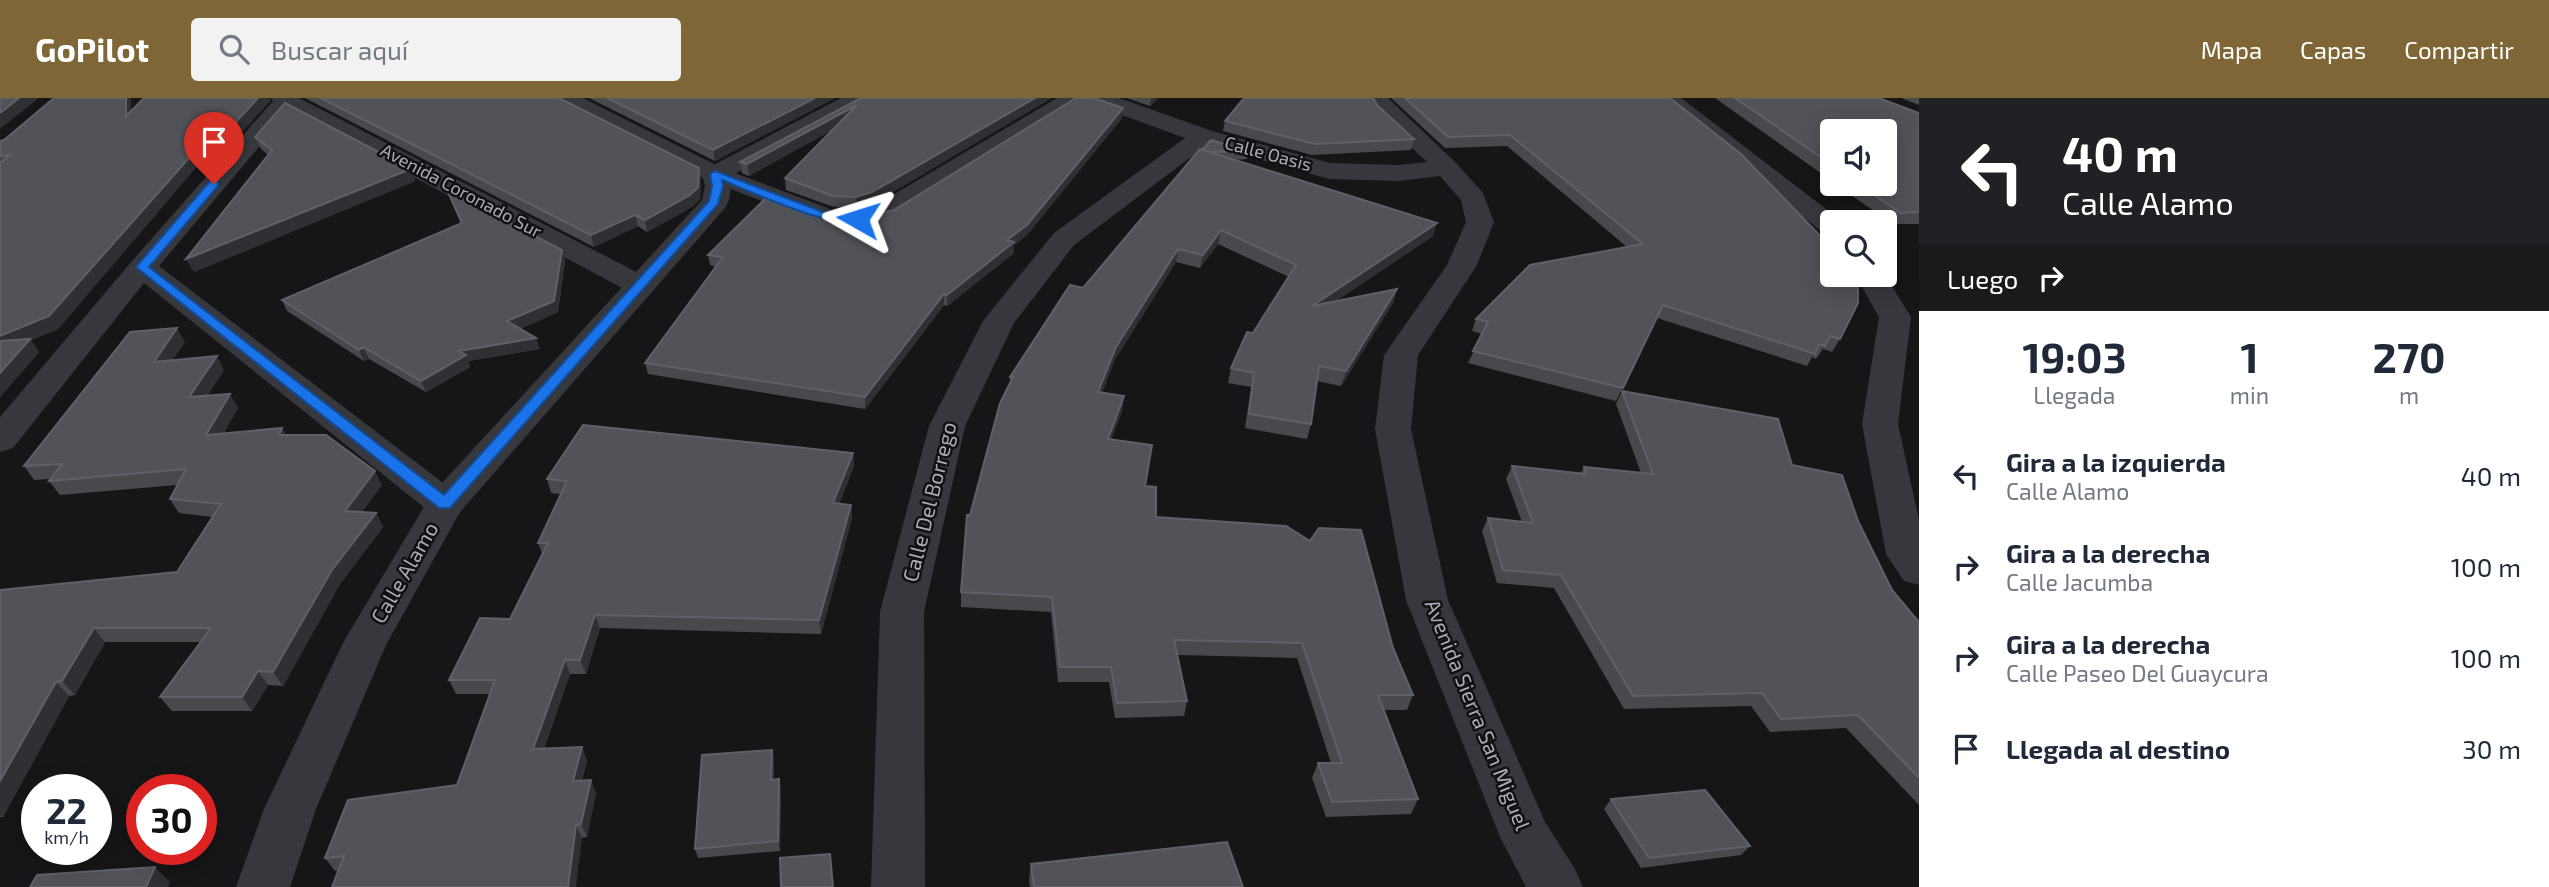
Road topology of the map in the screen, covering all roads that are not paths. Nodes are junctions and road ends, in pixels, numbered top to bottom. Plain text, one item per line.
1 (858, 98) edge
2 (1073, 98) edge
3 (1097, 98) edge
4 (1377, 98) edge
5 (1667, 98) edge
6 (284, 99) edge
7 (572, 99) edge
8 (1203, 136) junction
9 (1447, 168) junction
10 (715, 174) junction
11 (1820, 217) edge
12 (142, 267) junction
13 (639, 285) junction
14 (1877, 287) edge
15 (0, 440) edge
16 (445, 504) junction
17 (1919, 570) edge
18 (263, 887) edge
19 (898, 887) edge
20 (1556, 887) edge

1 - 10 street
2 - 10 street
3 - 8 street, Calle Oasis
4 - 9 street, Avenida Sierra San Miguel
5 - 11 street
6 - 12 street
6 - 13 street, Avenida Coronado Sur
7 - 10 street
8 - 9 street, Calle Oasis
8 - 19 street, Calle Del Borrego
9 - 20 street, Avenida Sierra San Miguel
10 - 13 street, Calle Alamo
12 - 15 street
12 - 16 street
13 - 16 street, Calle Alamo
14 - 17 street
16 - 18 street, Calle Alamo

